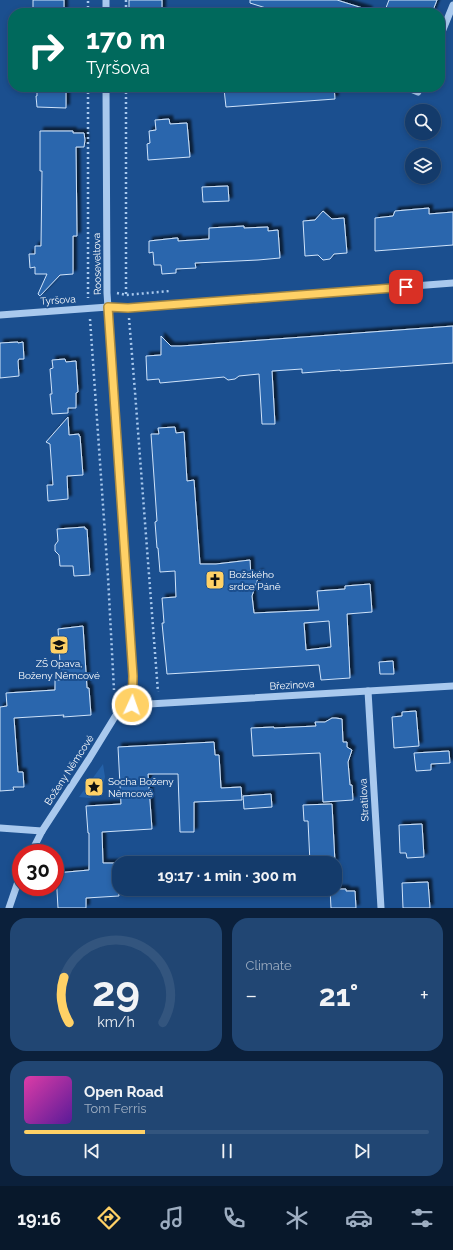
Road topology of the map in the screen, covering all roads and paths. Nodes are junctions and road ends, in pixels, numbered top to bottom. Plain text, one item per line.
1 (453, 5) edge
2 (445, 25) edge
3 (88, 92) edge
4 (106, 92) edge
5 (126, 92) edge
6 (453, 283) edge
7 (170, 291) dead end
8 (116, 293) dead end
9 (126, 295) junction
10 (108, 307) junction
11 (89, 308) junction
12 (0, 315) edge
13 (129, 318) dead end
14 (453, 686) edge
15 (114, 690) dead end
16 (368, 691) junction
17 (159, 703) junction
18 (132, 705) junction
19 (0, 828) edge
20 (42, 831) junction
21 (36, 844) edge
22 (14, 896) edge
23 (10, 908) edge
24 (381, 908) edge

1 - 2 street
3 - 11 path
4 - 10 street, Rooseveltova
5 - 9 path
6 - 10 street, Tyršova
7 - 9 path
8 - 9 path
10 - 11 street, Tyršova
10 - 18 street, Rooseveltova
11 - 12 street, Tyršova
11 - 15 path
13 - 17 path
14 - 16 street, Březinova
16 - 17 street, Březinova
16 - 24 street, Stratilova
17 - 18 street, Březinova
18 - 20 street, Boženy Němcové
19 - 20 street
20 - 21 street, Boženy Němcové
22 - 23 street

